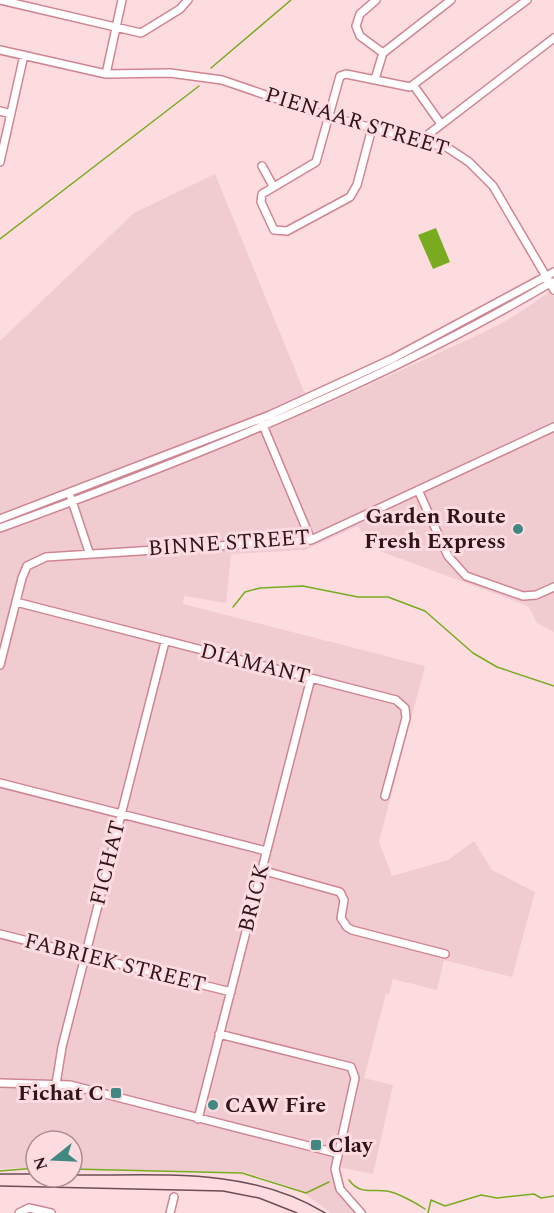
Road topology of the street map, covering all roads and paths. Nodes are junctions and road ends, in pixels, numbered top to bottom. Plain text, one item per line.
1 (0, 0) edge
2 (122, 0) edge
3 (188, 0) edge
4 (376, 0) edge
5 (450, 0) edge
6 (527, 0) edge
7 (116, 27) junction
8 (554, 38) edge
9 (0, 50) edge
10 (383, 53) junction
11 (24, 55) junction
12 (106, 74) junction
13 (375, 79) junction
14 (414, 86) junction
15 (0, 111) edge
16 (11, 114) junction
17 (327, 116) junction
18 (441, 124) junction
19 (372, 128) junction
20 (421, 140) junction
21 (2, 148) edge
22 (0, 162) edge
23 (262, 166) dead end
24 (273, 186) junction
25 (554, 272) edge
26 (551, 282) edge
27 (262, 423) junction
28 (554, 427) edge
29 (418, 490) junction
30 (71, 498) junction
31 (0, 519) edge
32 (0, 528) edge
33 (311, 540) junction
34 (89, 552) junction
35 (554, 587) edge
36 (16, 602) junction
37 (165, 642) junction
38 (0, 664) edge
39 (311, 678) junction
40 (0, 783) edge
41 (385, 796) dead end
42 (121, 814) junction
43 (266, 851) junction
44 (261, 870) junction
45 (0, 934) edge
46 (445, 954) dead end
47 (84, 956) junction
48 (231, 992) junction
49 (219, 1034) junction
50 (0, 1083) edge
51 (56, 1084) junction
52 (198, 1119) junction
53 (336, 1153) junction
54 (174, 1197) dead end
55 (20, 1211) edge
56 (51, 1213) edge
57 (170, 1213) edge
58 (361, 1213) edge

1 - 7 street
2 - 7 street
3 - 7 street
4 - 10 street
5 - 10 street
6 - 14 street
7 - 12 street
8 - 18 street
9 - 11 street, PIENAAR STREET
10 - 13 street
11 - 12 street, PIENAAR STREET
11 - 16 street
12 - 17 street, PIENAAR STREET
13 - 14 street
13 - 17 street
14 - 18 street
15 - 16 street
16 - 21 street
17 - 19 street, PIENAAR STREET
17 - 24 street
18 - 20 street
19 - 20 street, PIENAAR STREET
19 - 24 street
20 - 26 street, PIENAAR STREET
21 - 22 street
23 - 24 street
25 - 26 street
26 - 27 street
27 - 30 street
27 - 33 street
28 - 29 street, BINNE STREET
29 - 33 street, BINNE STREET
29 - 35 street
30 - 31 street
30 - 32 street
30 - 34 street
33 - 34 street, BINNE STREET
34 - 36 street, BINNE STREET
36 - 37 street, DIAMANT
36 - 38 street
37 - 39 street, DIAMANT
37 - 42 street, FICHAT
39 - 41 street, DIAMANT
39 - 43 street, BRICK
40 - 42 street
42 - 43 street
42 - 47 street, FICHAT
43 - 44 street, BRICK
44 - 46 street
44 - 48 street, BRICK
45 - 47 street, FABRIEK STREET
47 - 48 street, FABRIEK STREET
47 - 51 street, FICHAT
48 - 49 street, BRICK
49 - 52 street, BRICK
49 - 53 street
50 - 51 street
51 - 52 street
52 - 53 street
53 - 58 street
54 - 57 street
55 - 56 street

